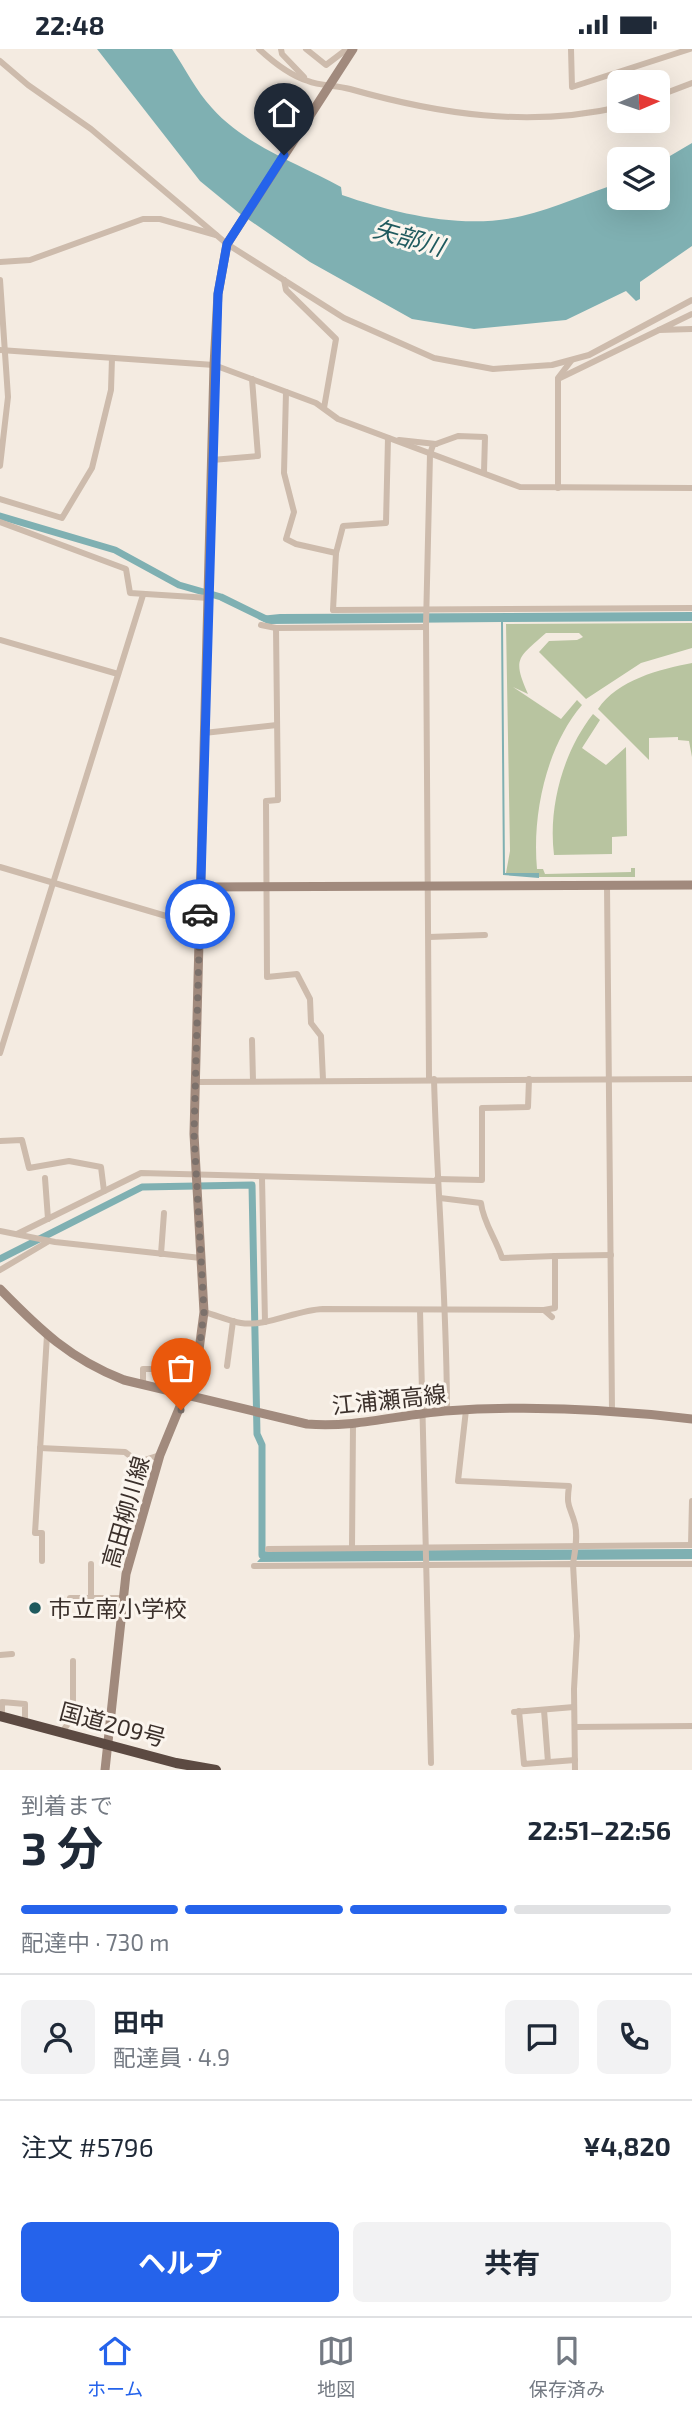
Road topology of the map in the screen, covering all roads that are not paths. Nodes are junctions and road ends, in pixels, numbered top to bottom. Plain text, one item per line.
1 (259, 49) edge
2 (281, 49) edge
3 (306, 49) edge
4 (347, 49) edge
5 (353, 49) edge
6 (571, 49) edge
7 (690, 49) edge
8 (0, 61) edge
9 (309, 82) junction
10 (330, 83) junction
11 (692, 83) edge
12 (670, 91) edge
13 (607, 109) edge
14 (218, 236) junction
15 (228, 242) junction
16 (0, 262) edge
17 (0, 280) edge
18 (284, 280) junction
19 (692, 300) edge
20 (692, 312) edge
21 (667, 314) junction
22 (692, 329) edge
23 (659, 330) junction
24 (2, 350) edge
25 (111, 358) junction
26 (571, 361) junction
27 (214, 365) junction
28 (558, 378) junction
29 (252, 379) junction
30 (286, 393) junction
31 (324, 408) junction
32 (391, 439) junction
33 (436, 444) junction
34 (430, 454) junction
35 (212, 460) junction
36 (0, 466) edge
37 (484, 472) junction
38 (558, 488) junction
39 (692, 488) edge
40 (0, 499) edge
41 (0, 522) edge
42 (336, 553) junction
43 (143, 595) junction
44 (209, 598) junction
45 (692, 608) edge
46 (427, 609) junction
47 (261, 625) dead end
48 (426, 626) junction
49 (276, 628) junction
50 (0, 640) edge
51 (118, 674) junction
52 (277, 726) junction
53 (204, 733) junction
54 (0, 867) edge
55 (51, 883) junction
56 (607, 885) junction
57 (692, 885) edge
58 (266, 886) junction
59 (428, 886) junction
60 (200, 887) junction
61 (200, 926) junction
62 (485, 935) dead end
63 (429, 937) junction
64 (252, 1040) dead end
65 (0, 1053) edge
66 (432, 1078) junction
67 (529, 1079) junction
68 (610, 1079) junction
69 (692, 1079) edge
70 (323, 1080) junction
71 (253, 1081) junction
72 (195, 1082) junction
73 (0, 1141) edge
74 (195, 1176) junction
75 (45, 1178) dead end
76 (262, 1178) junction
77 (437, 1180) junction
78 (104, 1191) junction
79 (440, 1197) junction
80 (164, 1213) dead end
81 (48, 1219) junction
82 (0, 1231) edge
83 (20, 1235) junction
84 (52, 1241) junction
85 (161, 1254) junction
86 (611, 1255) junction
87 (555, 1256) junction
88 (201, 1258) junction
89 (0, 1270) edge
90 (0, 1289) edge
91 (420, 1310) junction
92 (447, 1310) junction
93 (544, 1310) junction
94 (204, 1312) junction
95 (552, 1317) dead end
96 (267, 1321) junction
97 (237, 1322) junction
98 (47, 1335) junction
99 (227, 1366) dead end
100 (195, 1369) junction
101 (143, 1385) junction
102 (186, 1396) junction
103 (466, 1410) junction
104 (612, 1410) junction
105 (447, 1411) junction
106 (423, 1413) junction
107 (692, 1419) edge
108 (353, 1424) junction
109 (40, 1448) junction
110 (160, 1455) junction
111 (692, 1501) edge
112 (691, 1545) edge
113 (576, 1546) junction
114 (426, 1547) junction
115 (352, 1548) junction
116 (268, 1549) dead end
117 (42, 1561) dead end
118 (91, 1564) dead end
119 (573, 1564) junction
120 (692, 1564) edge
121 (426, 1565) junction
122 (254, 1566) dead end
123 (71, 1598) dead end
124 (91, 1598) junction
125 (121, 1598) junction
126 (12, 1654) dead end
127 (0, 1655) edge
128 (73, 1661) dead end
129 (574, 1707) junction
130 (544, 1710) junction
131 (1, 1716) edge
132 (25, 1722) junction
133 (692, 1725) edge
134 (575, 1727) junction
135 (64, 1731) junction
136 (108, 1743) junction
137 (575, 1761) junction
138 (548, 1762) junction
139 (431, 1763) dead end
140 (105, 1770) edge
141 (216, 1770) edge
142 (575, 1770) edge

1 - 9 street
2 - 9 street
3 - 4 street
5 - 10 main road, 高田柳川線
6 - 7 street
8 - 14 street
9 - 10 street
10 - 13 street
10 - 15 main road, 高田柳川線
11 - 12 street
14 - 15 street
14 - 16 street
15 - 18 street
15 - 27 main road, 高田柳川線
17 - 24 street
18 - 26 street
18 - 31 street
19 - 21 street
20 - 21 street
20 - 23 street
21 - 26 street
22 - 23 street
23 - 28 street
24 - 25 street
24 - 36 street
25 - 27 street
25 - 40 street
26 - 28 street
27 - 29 street
27 - 35 main road, 高田柳川線
28 - 38 street
29 - 30 street
29 - 35 street
30 - 31 street
30 - 42 street
31 - 32 street
32 - 33 street
32 - 34 street
32 - 42 street
33 - 34 street
33 - 37 street
34 - 37 street
34 - 46 street
35 - 44 main road, 高田柳川線
37 - 38 street
38 - 39 street
41 - 43 street
42 - 46 street
43 - 44 street
43 - 51 street
44 - 53 main road, 高田柳川線
45 - 46 street
46 - 48 street
47 - 49 street
48 - 49 street
48 - 59 street
49 - 52 street
50 - 51 street
51 - 55 street
52 - 53 street
52 - 58 street
53 - 60 main road, 高田柳川線
54 - 55 street
55 - 61 street
55 - 65 street
56 - 57 main road
56 - 59 main road
56 - 68 street
58 - 59 main road
58 - 60 main road
58 - 70 street
59 - 63 street
60 - 61 main road, 高田柳川線
61 - 72 main road, 高田柳川線
62 - 63 street
63 - 66 street
64 - 71 street
66 - 67 street
66 - 70 street
66 - 77 street
67 - 68 street
67 - 77 street
68 - 69 street
68 - 86 street
70 - 71 street
71 - 72 street
72 - 74 main road, 高田柳川線
73 - 78 street
74 - 76 street
74 - 78 street
74 - 88 main road, 高田柳川線
75 - 81 street
76 - 77 street
76 - 96 street
77 - 79 street
78 - 81 street
79 - 87 street
79 - 92 street
80 - 85 street
81 - 83 street
82 - 83 street
83 - 84 street
84 - 85 street
84 - 89 street
85 - 88 street
86 - 87 street
86 - 104 street
87 - 93 street
88 - 94 main road, 高田柳川線
90 - 98 main road, 江浦瀬高線
91 - 92 street
91 - 96 street
91 - 106 street
92 - 93 street
92 - 105 street
93 - 95 street
94 - 97 street
94 - 100 main road, 高田柳川線
96 - 97 street
97 - 99 street
98 - 101 main road, 江浦瀬高線
98 - 109 street
100 - 101 street
100 - 102 main road, 高田柳川線
101 - 102 main road, 江浦瀬高線
102 - 108 main road, 江浦瀬高線
102 - 110 main road, 高田柳川線
103 - 104 main road, 江浦瀬高線
103 - 105 main road, 江浦瀬高線
103 - 113 street
104 - 107 main road, 江浦瀬高線
105 - 106 main road, 江浦瀬高線
106 - 108 main road, 江浦瀬高線
106 - 114 street
108 - 115 street
109 - 110 street
109 - 117 street
110 - 125 main road, 高田柳川線
111 - 112 street
112 - 113 street
113 - 114 street
113 - 119 street
114 - 115 street
114 - 121 street
115 - 116 street
118 - 124 street
119 - 120 street
119 - 121 street
119 - 129 street
121 - 122 street
121 - 139 street
123 - 124 street
124 - 125 street
125 - 136 main road, 高田柳川線
126 - 127 street
128 - 135 street
129 - 130 street
129 - 134 street
130 - 138 street
130 - 138 street
131 - 132 highway, 国道209号
131 - 132 street
132 - 135 highway, 国道209号
133 - 134 street
134 - 137 street
135 - 136 highway, 国道209号
136 - 140 main road, 高田柳川線
136 - 141 highway, 国道209号
137 - 138 street
137 - 142 street

